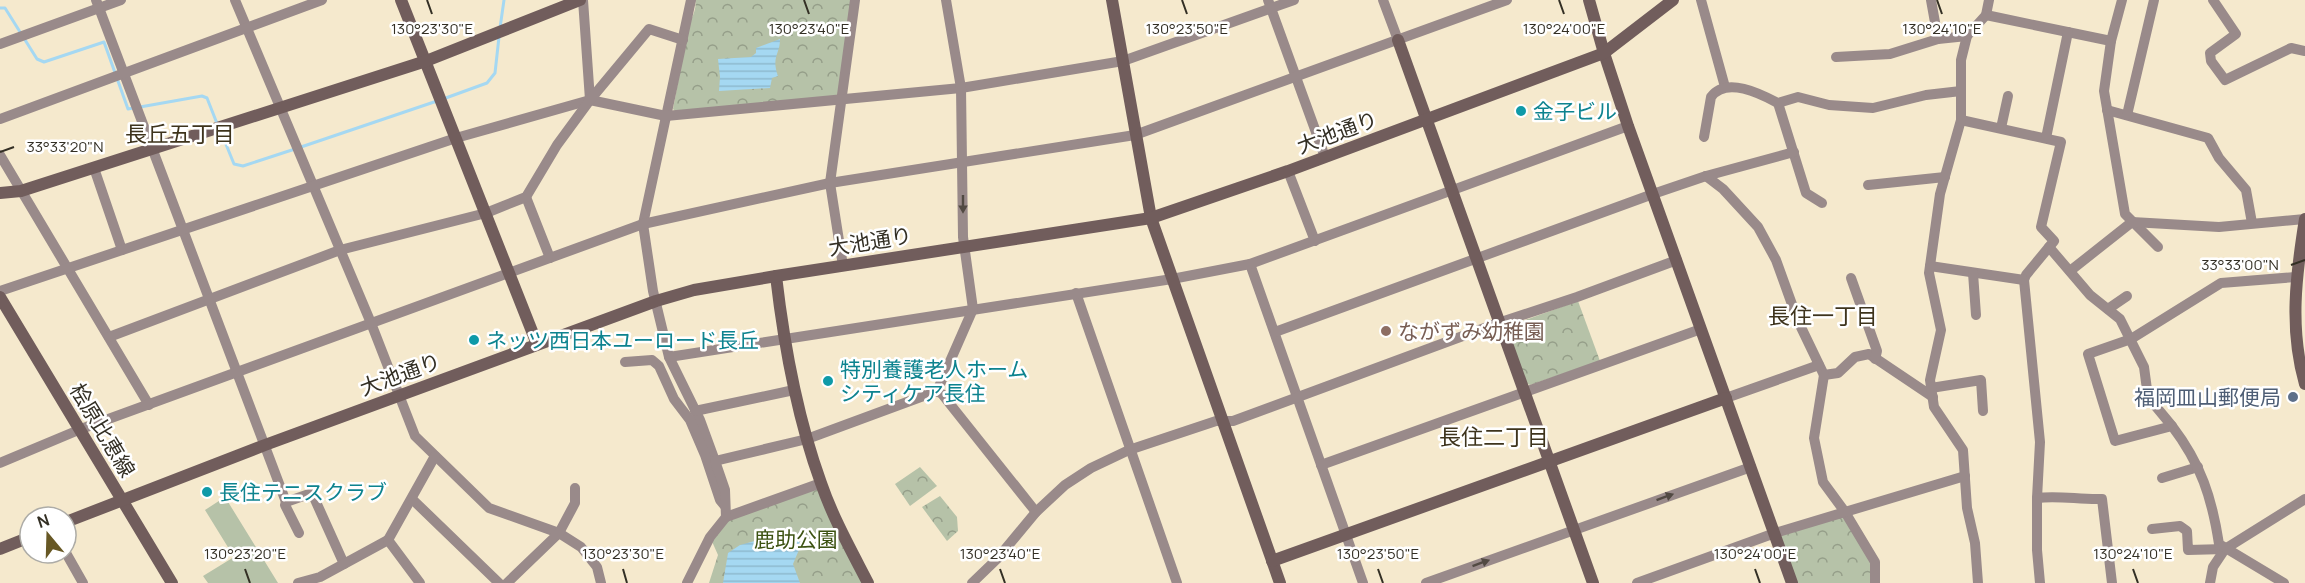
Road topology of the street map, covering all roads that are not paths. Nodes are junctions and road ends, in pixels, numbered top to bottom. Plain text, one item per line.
1 (121, 0) edge
2 (235, 0) edge
3 (322, 0) edge
4 (401, 0) edge
5 (581, 0) edge
6 (691, 0) edge
7 (855, 0) edge
8 (946, 0) edge
9 (1112, 0) edge
10 (1294, 0) edge
11 (1383, 0) edge
12 (1589, 0) edge
13 (1673, 0) edge
14 (1701, 0) edge
15 (1931, 0) edge
16 (1989, 0) edge
17 (2122, 0) edge
18 (2154, 0) edge
19 (2213, 0) edge
20 (1500, 1) edge
21 (98, 4) edge
22 (1270, 4) edge
23 (1986, 15) junction
24 (246, 28) junction
25 (2068, 32) junction
26 (1967, 36) junction
27 (1938, 39) junction
28 (683, 40) junction
29 (1398, 40) junction
30 (2111, 41) junction
31 (0, 44) edge
32 (2305, 51) edge
33 (1604, 53) junction
34 (1836, 57) dead end
35 (426, 61) junction
36 (1123, 61) junction
37 (123, 72) junction
38 (1296, 77) junction
39 (1725, 87) junction
40 (961, 88) junction
41 (1961, 91) junction
42 (2008, 96) dead end
43 (590, 100) junction
44 (841, 100) junction
45 (1778, 103) junction
46 (280, 108) junction
47 (2107, 110) junction
48 (2127, 115) junction
49 (666, 116) junction
50 (0, 119) edge
51 (1427, 119) junction
52 (1961, 120) junction
53 (1628, 126) junction
54 (2001, 128) junction
55 (1135, 135) junction
56 (1704, 137) dead end
57 (456, 138) junction
58 (2046, 138) junction
59 (153, 149) junction
60 (1794, 152) junction
61 (0, 156) edge
62 (1325, 157) junction
63 (963, 163) junction
64 (94, 168) junction
65 (1288, 171) junction
66 (1706, 176) junction
67 (1945, 177) junction
68 (830, 183) junction
69 (1868, 185) dead end
70 (313, 186) junction
71 (1452, 190) junction
72 (21, 191) junction
73 (0, 192) edge
74 (1653, 194) junction
75 (526, 197) junction
76 (1822, 203) dead end
77 (486, 213) junction
78 (1151, 218) junction
79 (2305, 219) edge
80 (2132, 222) junction
81 (2252, 223) junction
82 (643, 224) junction
83 (184, 230) junction
84 (1315, 241) junction
85 (964, 246) junction
86 (2049, 247) junction
87 (2158, 247) dead end
88 (122, 250) junction
89 (340, 250) junction
90 (2303, 252) edge
91 (1477, 257) junction
92 (550, 258) junction
93 (1677, 260) junction
94 (1250, 264) junction
95 (843, 266) junction
96 (1930, 266) junction
97 (68, 268) junction
98 (2070, 271) junction
99 (509, 273) junction
100 (1973, 273) junction
101 (776, 276) junction
102 (2296, 277) junction
103 (1851, 278) dead end
104 (1172, 279) junction
105 (2024, 280) junction
106 (0, 291) edge
107 (1076, 293) junction
108 (2127, 296) dead end
109 (0, 297) edge
110 (210, 299) junction
111 (656, 300) junction
112 (973, 309) junction
113 (2108, 309) junction
114 (1976, 315) dead end
115 (371, 323) junction
116 (1498, 323) junction
117 (1701, 329) junction
118 (1275, 332) junction
119 (109, 337) junction
120 (785, 339) junction
121 (2131, 339) junction
122 (537, 344) junction
123 (669, 357) junction
124 (1875, 359) junction
125 (625, 362) dead end
126 (1821, 370) junction
127 (237, 372) junction
128 (2305, 384) edge
129 (794, 390) junction
130 (937, 391) junction
131 (1524, 392) junction
132 (1932, 392) junction
133 (400, 395) junction
134 (1298, 398) junction
135 (1726, 398) junction
136 (149, 405) junction
137 (695, 411) junction
138 (1983, 411) dead end
139 (1224, 422) junction
140 (2172, 426) junction
141 (81, 429) junction
142 (807, 439) junction
143 (265, 446) junction
144 (1129, 450) junction
145 (435, 456) junction
146 (1, 461) edge
147 (715, 461) junction
148 (1549, 461) junction
149 (1321, 465) junction
150 (2198, 466) junction
151 (1750, 467) junction
152 (1965, 476) junction
153 (2162, 478) dead end
154 (820, 483) junction
155 (575, 488) dead end
156 (2037, 498) junction
157 (2305, 499) edge
158 (122, 500) junction
159 (412, 500) junction
160 (286, 502) junction
161 (726, 512) junction
162 (1036, 512) junction
163 (1845, 512) junction
164 (78, 517) edge
165 (2152, 529) dead end
166 (1574, 530) junction
167 (299, 533) dead end
168 (559, 533) junction
169 (1775, 533) junction
170 (1346, 535) junction
171 (388, 540) junction
172 (18, 542) edge
173 (0, 549) edge
174 (2225, 549) junction
175 (1272, 561) junction
176 (344, 564) junction
177 (72, 565) edge
178 (598, 581) edge
179 (82, 583) edge
180 (172, 583) edge
181 (298, 583) edge
182 (420, 583) edge
183 (499, 583) edge
184 (507, 583) edge
185 (687, 583) edge
186 (868, 583) edge
187 (972, 583) edge
188 (1177, 583) edge
189 (1280, 583) edge
190 (1363, 583) edge
191 (1426, 583) edge
192 (1593, 583) edge
193 (1638, 583) edge
194 (1792, 583) edge
195 (1875, 583) edge
196 (1978, 583) edge
197 (2040, 583) edge
198 (2112, 583) edge
199 (2210, 583) edge
200 (2284, 583) edge

1 - 21 street
2 - 24 street
3 - 24 street
4 - 35 street
5 - 35 street
5 - 43 street
6 - 28 street
7 - 44 street
8 - 40 street
9 - 36 street
10 - 22 street
11 - 29 street
12 - 33 street
13 - 33 street, 大池通り
14 - 39 street
15 - 27 street
16 - 23 street
17 - 30 street
18 - 48 street
19 - 32 street
20 - 29 street
21 - 31 street
21 - 37 street
22 - 36 street
22 - 38 street
23 - 25 street
23 - 26 street
24 - 37 street
24 - 46 street
25 - 30 street
25 - 58 street
26 - 27 street
26 - 41 street
27 - 34 street
28 - 43 street
28 - 49 street
29 - 38 street
29 - 51 street
30 - 47 street
33 - 51 street, 大池通り
33 - 53 street
35 - 46 street
35 - 57 street
36 - 40 street
36 - 55 street
37 - 50 street
37 - 59 street
38 - 55 street
38 - 62 street
39 - 45 street
39 - 56 street
40 - 44 street
40 - 63 street
41 - 45 street
41 - 52 street
42 - 54 street
43 - 49 street
43 - 57 street
43 - 75 street
44 - 49 street
44 - 68 street
45 - 60 street
46 - 59 street
46 - 70 street
47 - 48 street
47 - 80 street
48 - 81 street
49 - 82 street
51 - 62 street, 大池通り
51 - 71 street
52 - 54 street
52 - 67 street
53 - 71 street
53 - 74 street
54 - 58 street
55 - 63 street
55 - 78 street
57 - 70 street
57 - 77 street
58 - 86 street
59 - 64 street
59 - 83 street
60 - 66 street
60 - 76 street
61 - 72 street
62 - 65 street, 大池通り
63 - 68 street
63 -> 85 street
64 - 72 street
64 - 88 street
65 - 78 street, 大池通り
65 - 84 street
66 - 74 street
66 - 126 street
67 - 69 street
67 - 96 street
68 - 82 street
68 - 95 street
70 - 83 street
70 - 89 street
71 - 84 street
71 - 91 street
72 - 73 street
72 - 97 street
74 - 91 street
74 - 93 street
75 - 77 street
75 - 92 street
77 - 89 street
77 - 99 street
78 - 85 street, 大池通り
78 - 104 street
79 - 81 street
79 - 90 street
80 - 81 street
80 - 87 street
80 - 98 street
82 - 92 street
82 - 111 street
83 - 88 street
83 - 110 street
84 - 94 street
85 - 95 street, 大池通り
85 - 112 street
86 - 98 street
86 - 105 street
88 - 97 street
89 - 110 street
89 - 115 street
90 - 102 street
91 - 116 street
91 - 118 street
92 - 99 street
93 - 116 street
93 - 117 street
94 - 104 street
94 - 118 street
95 - 101 street, 大池通り
96 - 100 street
96 - 132 street
97 - 106 street
97 - 119 street
98 - 113 street
99 - 115 street
99 - 122 street
100 - 105 street
100 - 114 street
101 - 111 street, 大池通り
101 - 120 street
102 - 121 street
102 - 128 street
103 - 124 street
104 - 107 street
104 - 139 street
105 - 156 street
107 - 112 street
107 - 144 street
108 - 113 street
109 - 141 street, 桧原比恵線
110 - 119 street
110 - 127 street
111 - 122 street, 大池通り
111 - 123 street
112 - 120 street
112 - 130 street
113 - 121 street
115 - 127 street
115 - 133 street
116 - 131 street
116 - 134 street
117 - 131 street
117 - 135 street
118 - 134 street
119 - 136 street
120 - 123 street
120 - 129 street
121 - 140 street
121 - 140 street
122 - 133 street, 大池通り
123 - 137 street
124 - 126 street
124 - 132 street
125 - 161 street
126 - 135 street
126 - 163 street
127 - 136 street
127 - 143 street
129 - 137 street
129 - 142 street
130 - 142 street
130 - 162 street
131 - 148 street
131 - 149 street
132 - 138 street
132 - 152 street
133 - 143 street, 大池通り
133 - 145 street
134 - 139 street
134 - 149 street
135 - 148 street
135 - 151 street
136 - 141 street
137 - 147 street
139 - 144 street
139 - 175 street
140 - 150 street
141 - 146 street
141 - 158 street, 桧原比恵線
142 - 147 street
142 - 154 street
143 - 158 street, 大池通り
143 - 160 street
144 - 162 street
144 - 188 street
145 - 159 street
145 - 168 street
147 - 161 street
148 - 166 street
148 - 170 street
149 - 170 street
150 - 153 street
150 - 174 street
166 -> 151 street
151 - 169 street
152 - 163 street
152 - 196 street
154 - 161 street
154 - 186 street
155 - 168 street
156 - 197 street
156 - 198 street
157 - 174 street
158 - 164 street, 大池通り
158 - 180 street, 桧原比恵線
159 - 171 street
159 - 183 street
160 - 167 street
160 - 176 street
161 - 185 street
162 - 187 street
163 - 169 street
163 - 195 street
165 - 174 street
191 -> 166 street
166 - 192 street
168 - 178 street
168 - 184 street
169 - 193 street
169 - 194 street
170 - 175 street
170 - 190 street
171 - 176 street
171 - 182 street
172 - 173 street
174 - 199 street
174 - 200 street
175 - 189 street
176 - 181 street
177 - 179 street

